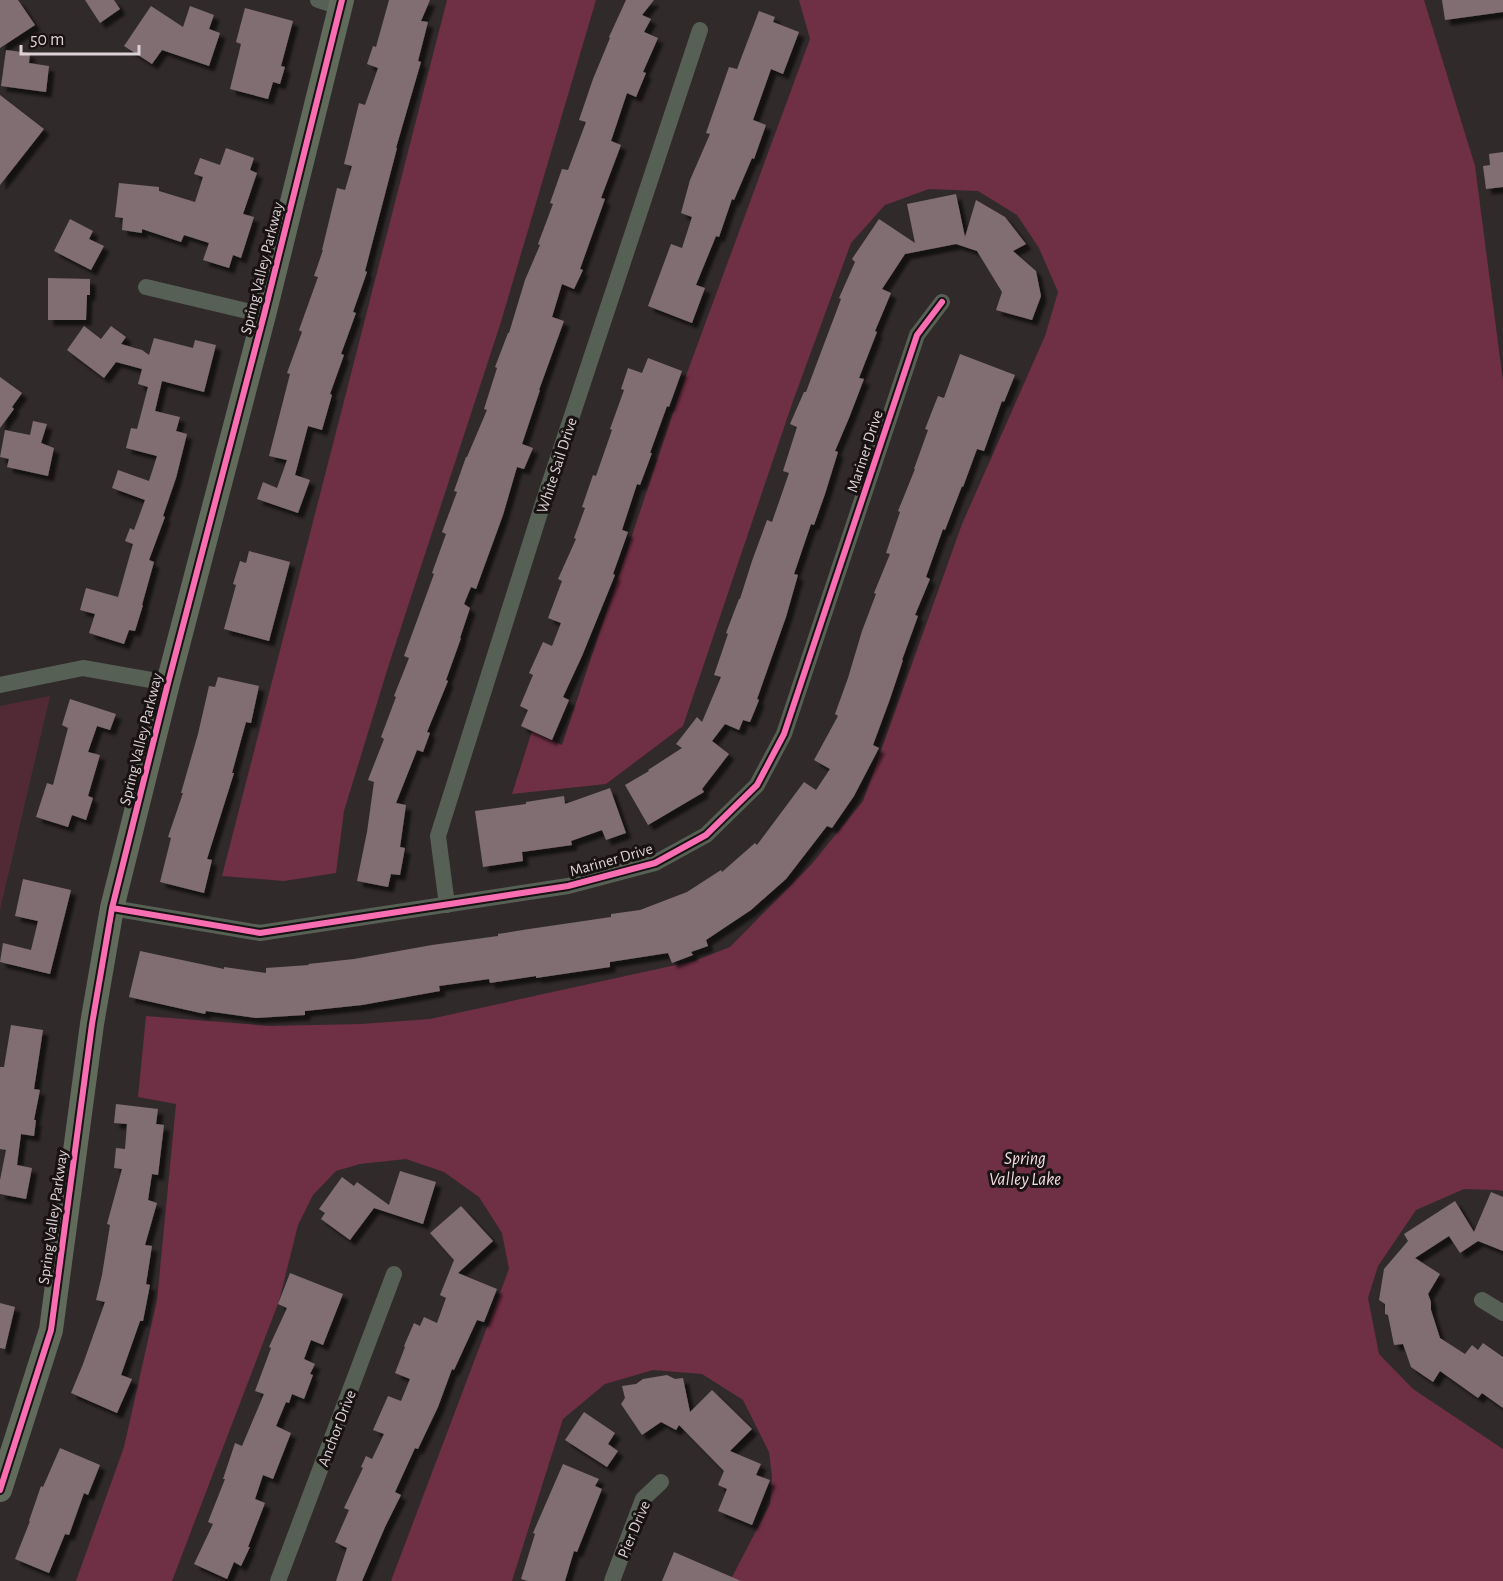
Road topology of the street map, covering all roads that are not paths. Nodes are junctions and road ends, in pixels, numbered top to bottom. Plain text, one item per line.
1 (334, 2) edge
2 (700, 30) dead end
3 (146, 287) dead end
4 (942, 302) dead end
5 (264, 315) junction
6 (168, 683) junction
7 (0, 685) edge
8 (447, 905) junction
9 (112, 908) junction
10 (394, 1274) dead end
11 (1482, 1300) dead end
12 (1503, 1313) edge
13 (661, 1482) dead end
14 (0, 1490) edge
15 (278, 1581) edge
16 (612, 1581) edge

1 - 5 street, Spring Valley Parkway
2 - 8 street, White Sail Drive
3 - 5 street
4 - 8 street, Mariner Drive
5 - 6 street, Spring Valley Parkway
6 - 7 street
6 - 9 street, Spring Valley Parkway
8 - 9 street, Mariner Drive
9 - 14 street, Spring Valley Parkway
10 - 15 street, Anchor Drive
11 - 12 street
13 - 16 street, Pier Drive

